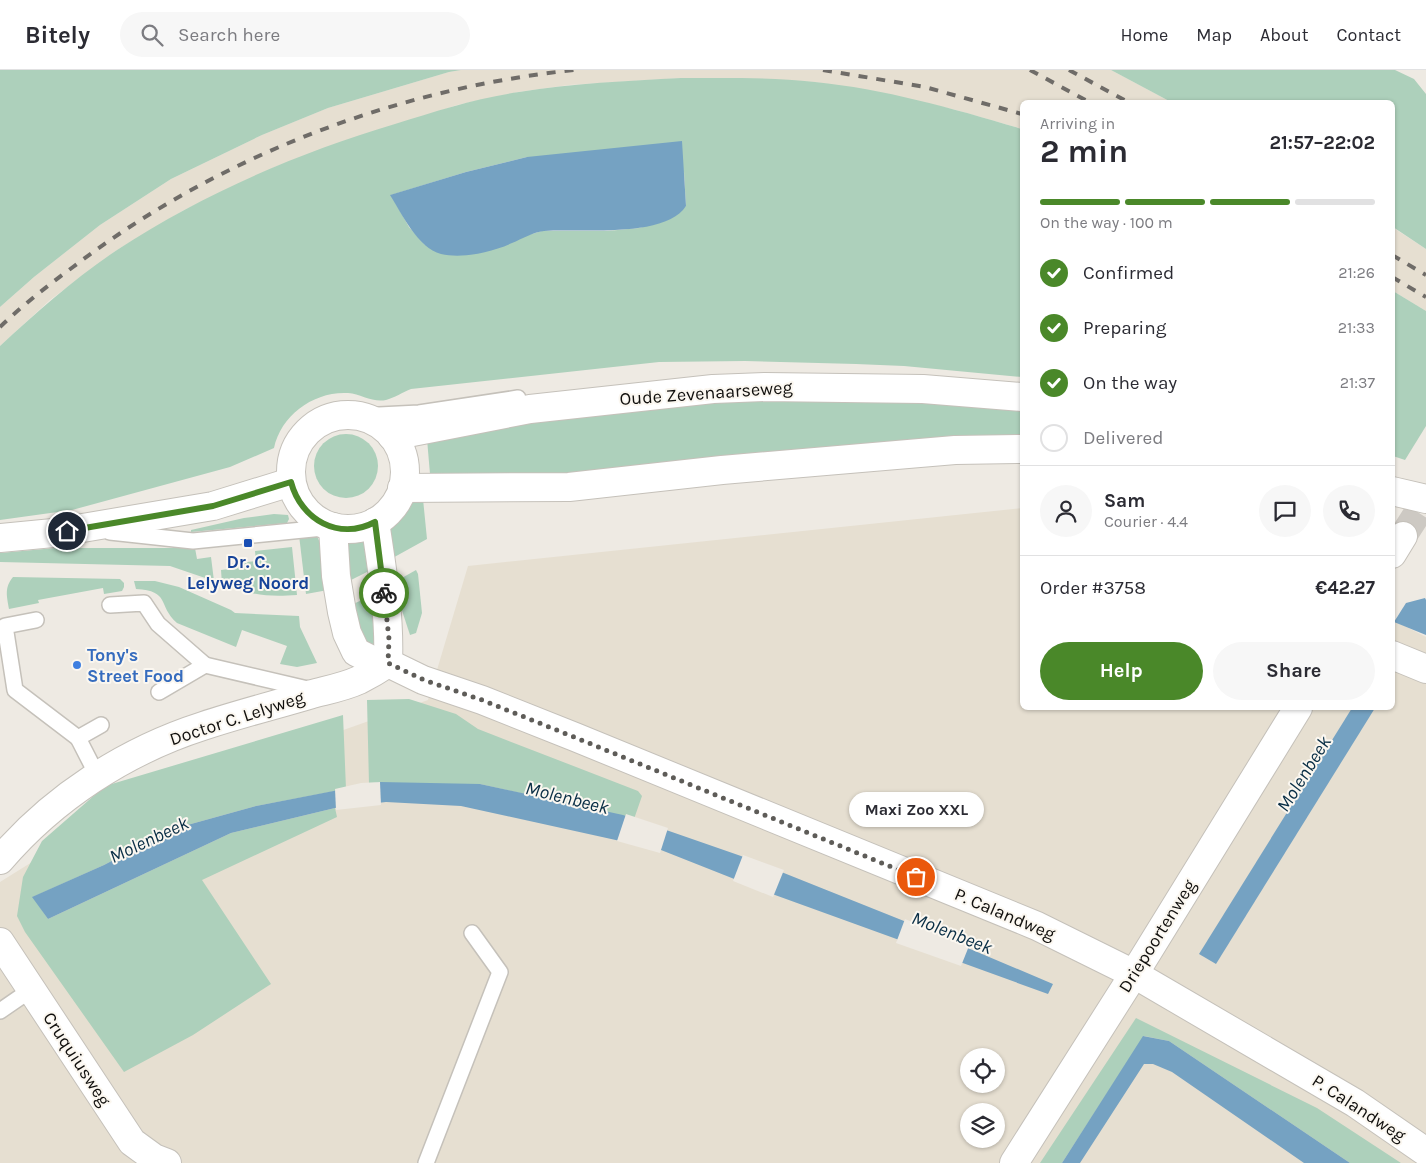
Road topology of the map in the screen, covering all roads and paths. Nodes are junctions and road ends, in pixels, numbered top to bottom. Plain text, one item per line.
1 (1020, 397) edge
2 (612, 399) junction
3 (359, 416) junction
4 (392, 436) junction
5 (1020, 449) edge
6 (291, 482) junction
7 (402, 488) junction
8 (1395, 492) edge
9 (1426, 499) edge
10 (375, 522) junction
11 (332, 527) junction
12 (82, 529) junction
13 (0, 538) edge
14 (110, 605) dead end
15 (36, 620) dead end
16 (1395, 656) edge
17 (388, 663) junction
18 (204, 666) junction
19 (1426, 669) edge
20 (159, 692) dead end
21 (321, 692) junction
22 (1297, 710) edge
23 (100, 725) dead end
24 (78, 738) junction
25 (97, 775) junction
26 (0, 860) edge
27 (472, 933) dead end
28 (0, 942) edge
29 (1134, 974) junction
30 (32, 989) junction
31 (0, 1011) edge
32 (1426, 1152) edge
33 (167, 1163) edge
34 (426, 1163) edge
35 (1014, 1163) edge

1 - 2 street, Oude Zevenaarseweg
2 - 3 lane
2 - 4 street, Oude Zevenaarseweg
3 - 4 street
3 - 6 street
4 - 7 street
5 - 7 street
6 - 11 street
6 - 12 street
7 - 10 street
8 - 9 street
10 - 11 street
10 - 17 street
11 - 12 lane
11 - 17 street, P. Calandweg
12 - 13 street
14 - 18 lane
15 - 24 lane
16 - 19 street
17 - 21 street, Doctor C. Lelyweg
17 - 29 street, P. Calandweg
18 - 20 lane
18 - 21 lane
21 - 25 street, Doctor C. Lelyweg
22 - 29 street, Driepoortenweg
23 - 24 lane
24 - 25 lane
25 - 26 street, Doctor C. Lelyweg
27 - 34 lane
28 - 30 street, Cruquiusweg
29 - 32 street, P. Calandweg
29 - 35 street, Driepoortenweg
30 - 31 lane
30 - 33 street, Cruquiusweg

